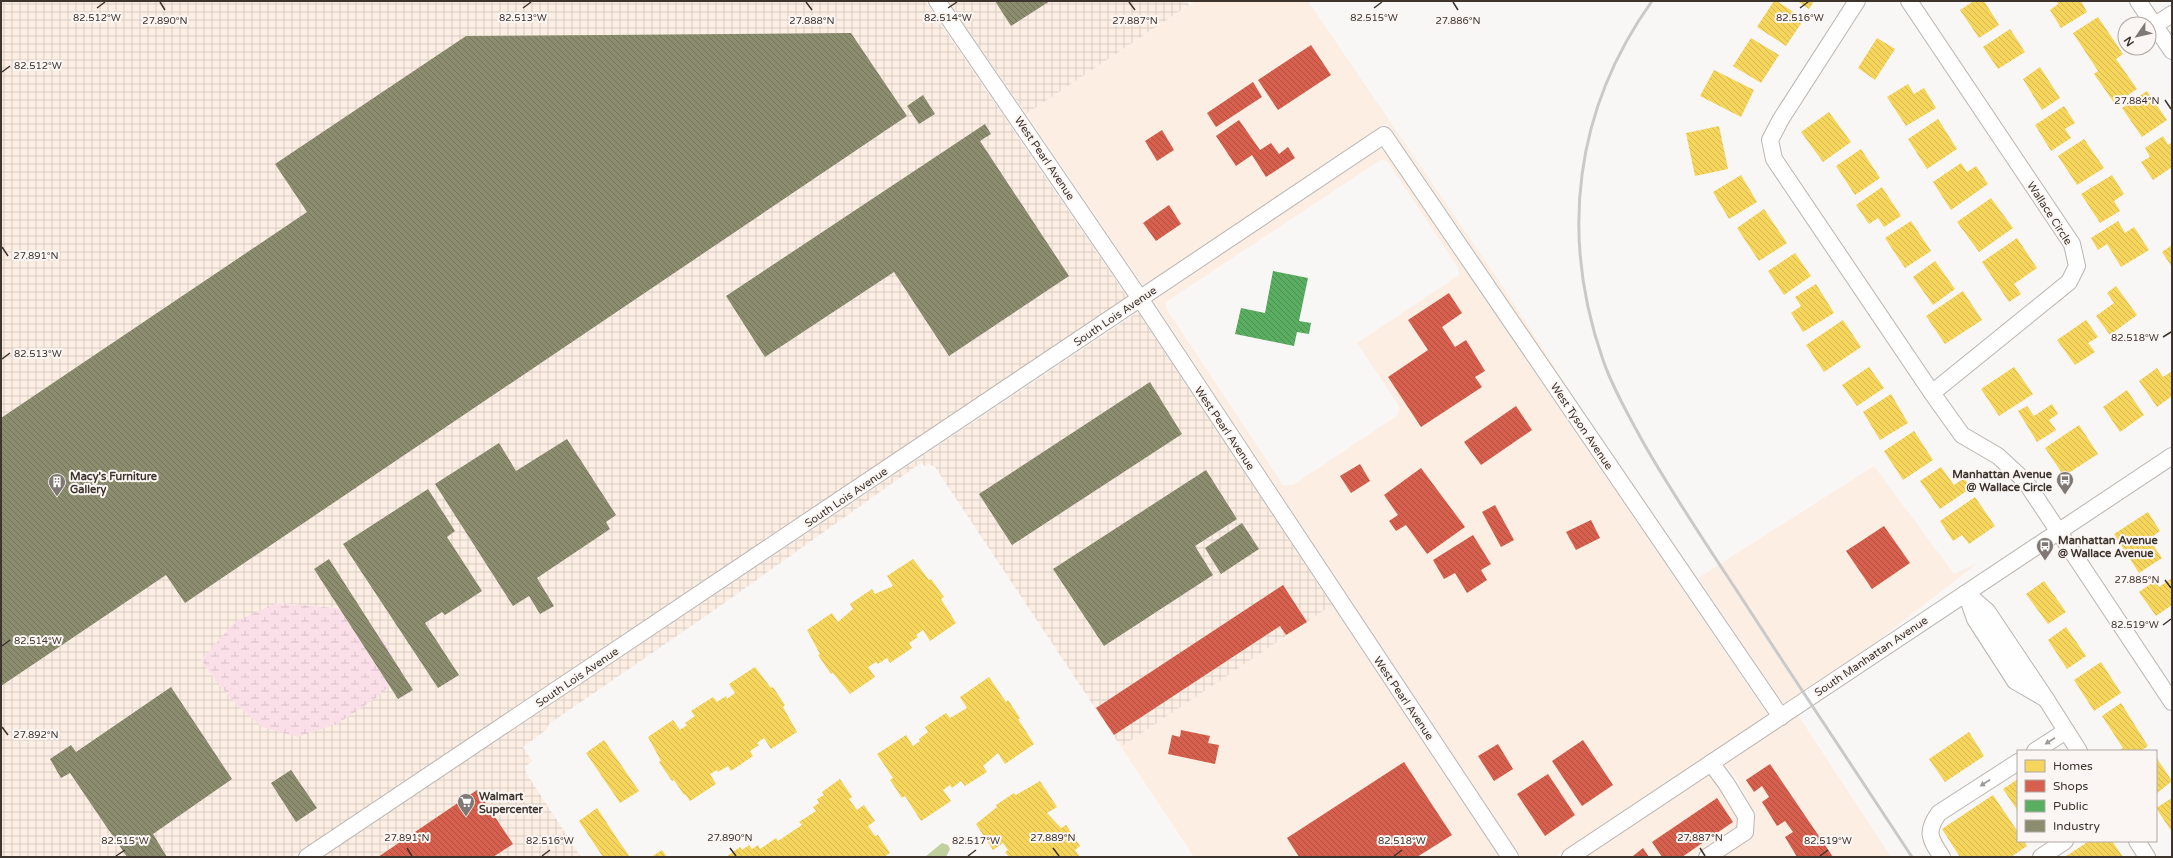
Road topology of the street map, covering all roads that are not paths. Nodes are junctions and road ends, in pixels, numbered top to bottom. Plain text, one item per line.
1 (936, 1) edge
2 (1857, 1) edge
3 (1909, 1) edge
4 (2138, 1) edge
5 (2172, 14) edge
6 (2148, 16) edge
7 (2157, 23) edge
8 (2157, 29) edge
9 (2172, 51) edge
10 (1384, 135) joint
11 (1141, 300) junction
12 (1932, 393) junction
13 (2172, 456) edge
14 (2059, 530) junction
15 (1966, 593) junction
16 (2172, 702) edge
17 (1781, 717) junction
18 (2066, 731) junction
19 (2037, 750) edge
20 (2078, 750) edge
21 (1711, 763) junction
22 (2017, 763) edge
23 (2064, 842) edge
24 (2138, 842) edge
25 (307, 857) edge
26 (1510, 857) edge
27 (1570, 857) edge
28 (1708, 857) edge
29 (1942, 857) edge
30 (2041, 857) edge
31 (2148, 857) edge

1 - 11 street, West Pearl Avenue
2 - 12 street
3 - 12 street, Wallace Circle
4 - 6 street
5 - 7 street
8 - 9 street
10 - 11 street, South Lois Avenue
10 - 17 street, West Tyson Avenue
11 - 25 street, South Lois Avenue
11 - 26 street, West Pearl Avenue
12 - 14 street
13 - 14 street, South Manhattan Avenue
14 - 15 street, South Manhattan Avenue
14 - 16 street
15 - 17 street, South Manhattan Avenue
15 - 18 street
17 - 21 street, South Manhattan Avenue
18 -> 19 street
18 - 20 street
21 - 27 street, South Manhattan Avenue
21 - 28 street
22 -> 29 street
23 - 30 street
24 - 31 street

